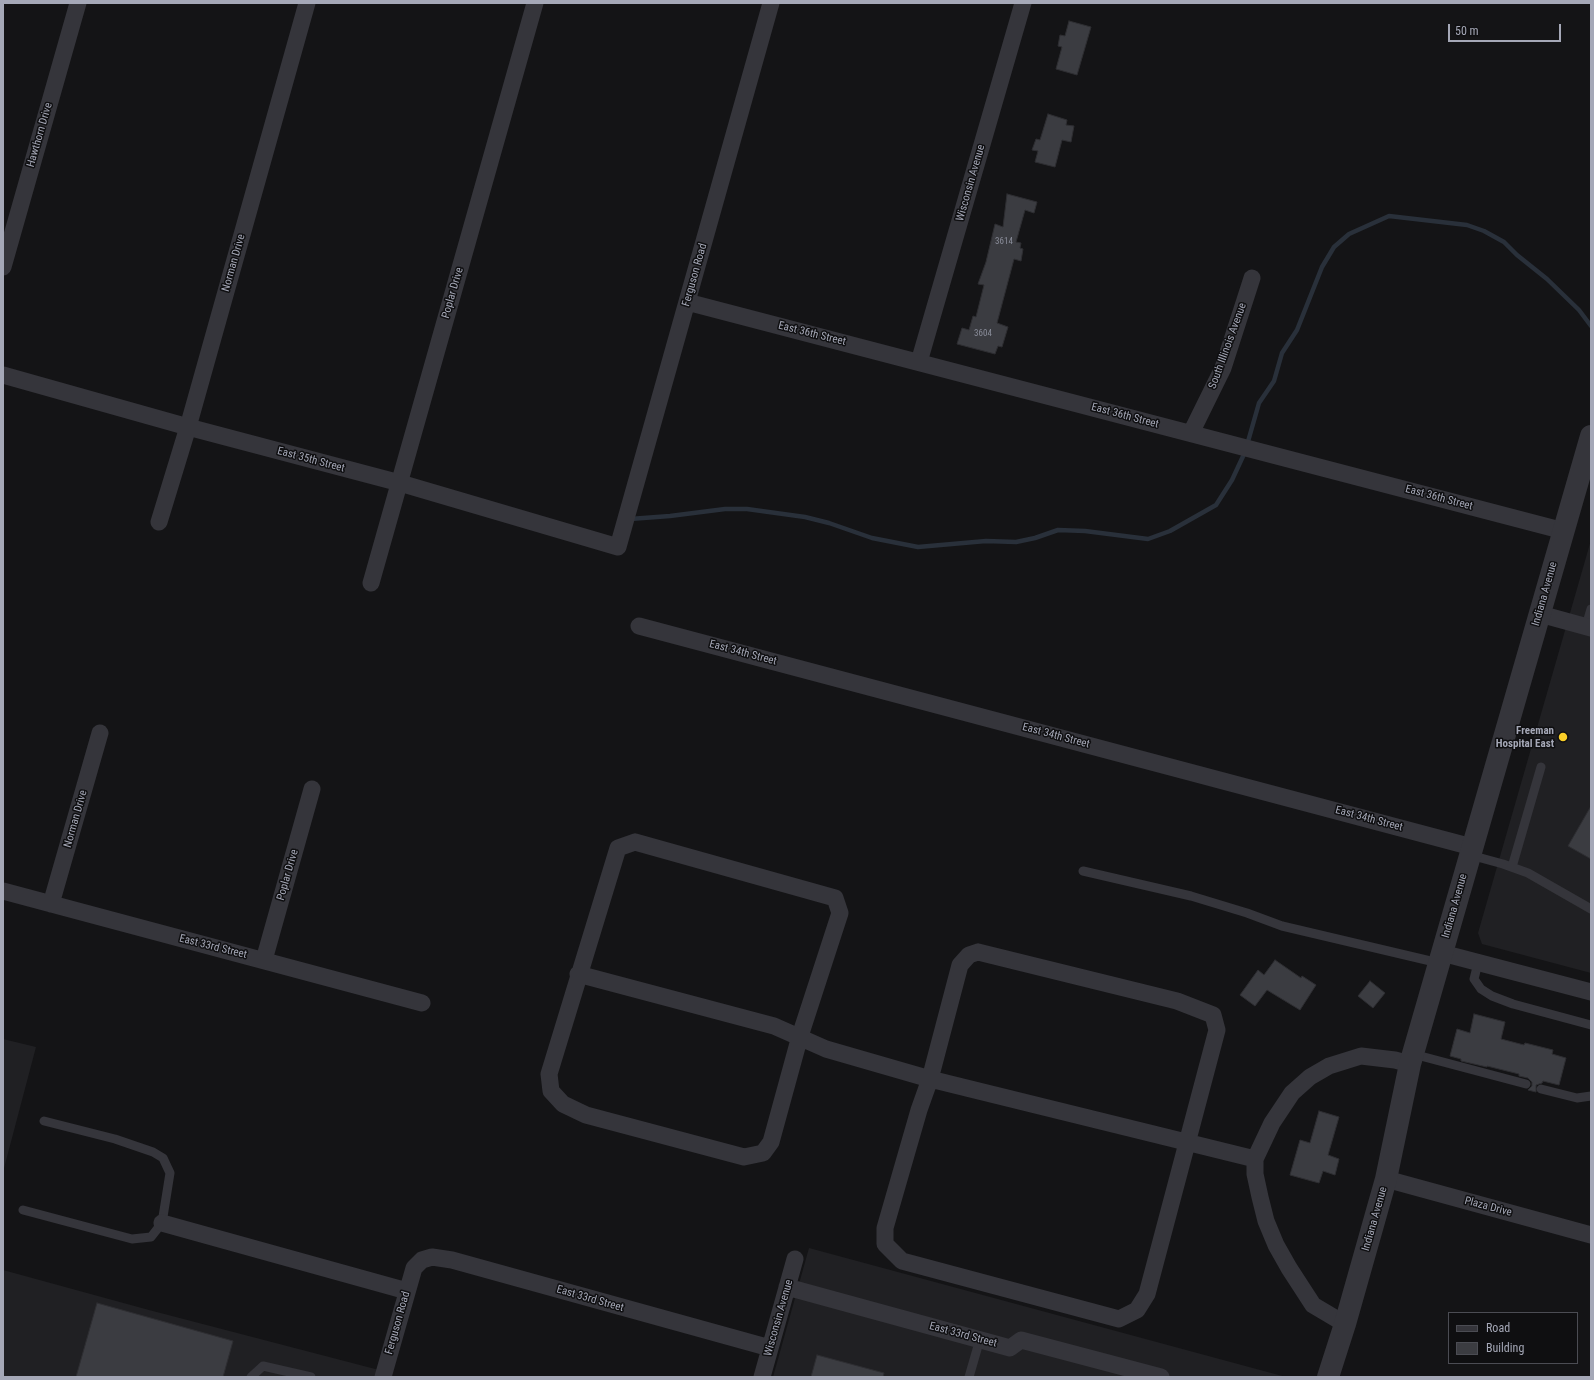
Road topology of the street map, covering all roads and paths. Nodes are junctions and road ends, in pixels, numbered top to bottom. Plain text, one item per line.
1 (78, 3) edge
2 (307, 3) edge
3 (535, 3) edge
4 (771, 3) edge
5 (1023, 3) edge
6 (3, 267) edge
7 (1252, 278) dead end
8 (687, 302) junction
9 (919, 362) junction
10 (3, 375) edge
11 (188, 427) junction
12 (1191, 433) junction
13 (1591, 436) edge
14 (400, 483) junction
15 (159, 522) dead end
16 (1564, 531) junction
17 (618, 547) joint
18 (371, 583) dead end
19 (1591, 609) edge
20 (1540, 614) junction
21 (639, 626) dead end
22 (1589, 627) edge
23 (100, 733) dead end
24 (1541, 767) dead end
25 (312, 789) dead end
26 (1471, 851) junction
27 (1512, 867) junction
28 (1083, 871) dead end
29 (3, 891) edge
30 (51, 904) junction
31 (1591, 909) edge
32 (1440, 958) junction
33 (264, 960) junction
34 (1478, 963) junction
35 (578, 974) junction
36 (1591, 992) edge
37 (422, 1003) dead end
38 (1591, 1025) edge
39 (800, 1036) junction
40 (1412, 1059) junction
41 (930, 1079) junction
42 (1526, 1084) dead end
43 (1541, 1089) dead end
44 (1591, 1096) edge
45 (44, 1121) dead end
46 (1188, 1143) junction
47 (1255, 1159) junction
48 (1386, 1179) junction
49 (23, 1210) dead end
50 (162, 1223) junction
51 (1591, 1235) edge
52 (795, 1259) dead end
53 (414, 1268) joint
54 (788, 1287) junction
55 (407, 1291) junction
56 (1345, 1324) junction
57 (980, 1339) junction
58 (770, 1348) junction
59 (251, 1377) edge
60 (312, 1377) edge
61 (383, 1377) edge
62 (762, 1377) edge
63 (969, 1377) edge
64 (1161, 1377) edge
65 (1328, 1377) edge

1 - 6 street, Hawthorn Drive
2 - 11 street, Norman Drive
3 - 14 street, Poplar Drive
4 - 8 street, Ferguson Road
5 - 9 street, Wisconsin Avenue
7 - 12 street, South Illinois Avenue
8 - 9 street, East 36th Street
8 - 17 street, Ferguson Road
9 - 12 street, East 36th Street
10 - 11 street, East 35th Street
11 - 14 street, East 35th Street
11 - 15 street, Norman Drive
12 - 16 street, East 36th Street
13 - 16 street, Indiana Avenue
14 - 17 street, East 35th Street
14 - 18 street, Poplar Drive
16 - 20 street, Indiana Avenue
19 - 22 lane
20 - 22 street
20 - 26 street, Indiana Avenue
21 - 26 street, East 34th Street
23 - 30 street, Norman Drive
24 - 27 lane
25 - 33 street, Poplar Drive
26 - 27 lane
26 - 32 street, Indiana Avenue
27 - 31 lane
28 - 32 lane
29 - 30 street, East 33rd Street
30 - 33 street, East 33rd Street
32 - 34 street
32 - 40 street, Indiana Avenue
33 - 37 street, East 33rd Street
34 - 36 street
34 - 38 lane
35 - 39 street
35 - 39 street
35 - 39 street
39 - 41 street
40 - 42 lane
40 - 47 street
40 - 48 street, Indiana Avenue
41 - 46 street
41 - 46 street
41 - 46 street
43 - 44 lane
45 - 50 lane
46 - 47 street
47 - 56 street
48 - 51 street, Plaza Drive
48 - 56 street, Indiana Avenue
49 - 50 lane
50 - 55 street
52 - 54 street, Wisconsin Avenue
53 - 55 street, Ferguson Road
53 - 58 street, East 33rd Street
54 - 57 street, East 33rd Street
54 - 58 street, Wisconsin Avenue
55 - 61 street, Ferguson Road
56 - 65 street, Indiana Avenue
57 - 63 lane
57 - 64 street, East 33rd Street
58 - 62 street, Wisconsin Avenue
59 - 60 lane

